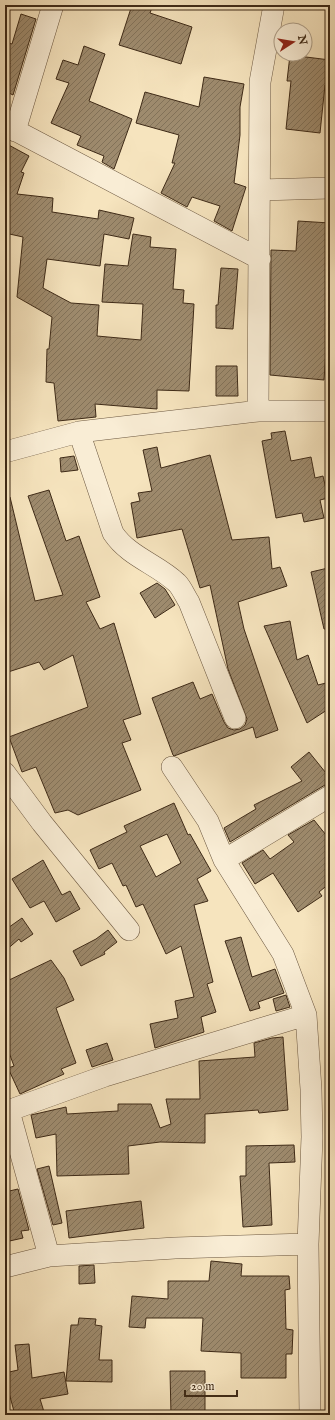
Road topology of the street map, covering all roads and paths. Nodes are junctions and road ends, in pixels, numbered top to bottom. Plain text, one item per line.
1 (53, 5) edge
2 (274, 5) edge
3 (10, 128) edge
4 (330, 188) edge
5 (260, 190) junction
6 (260, 259) junction
7 (330, 411) edge
8 (258, 412) junction
9 (79, 432) junction
10 (5, 452) edge
11 (236, 718) dead end
12 (172, 767) dead end
13 (5, 773) edge
14 (330, 796) edge
15 (224, 860) junction
16 (129, 930) dead end
17 (306, 1015) junction
18 (7, 1111) edge
19 (308, 1244) junction
20 (49, 1256) junction
21 (5, 1267) edge
22 (310, 1415) edge

1 - 3 street
2 - 5 street
3 - 6 street
4 - 5 street
5 - 6 street
6 - 8 street
7 - 8 street
8 - 9 street
9 - 10 street
9 - 11 street
12 - 15 street
13 - 16 street
14 - 15 street
15 - 17 street
17 - 18 street
17 - 19 street
18 - 20 street
19 - 20 street
19 - 22 street
20 - 21 street

